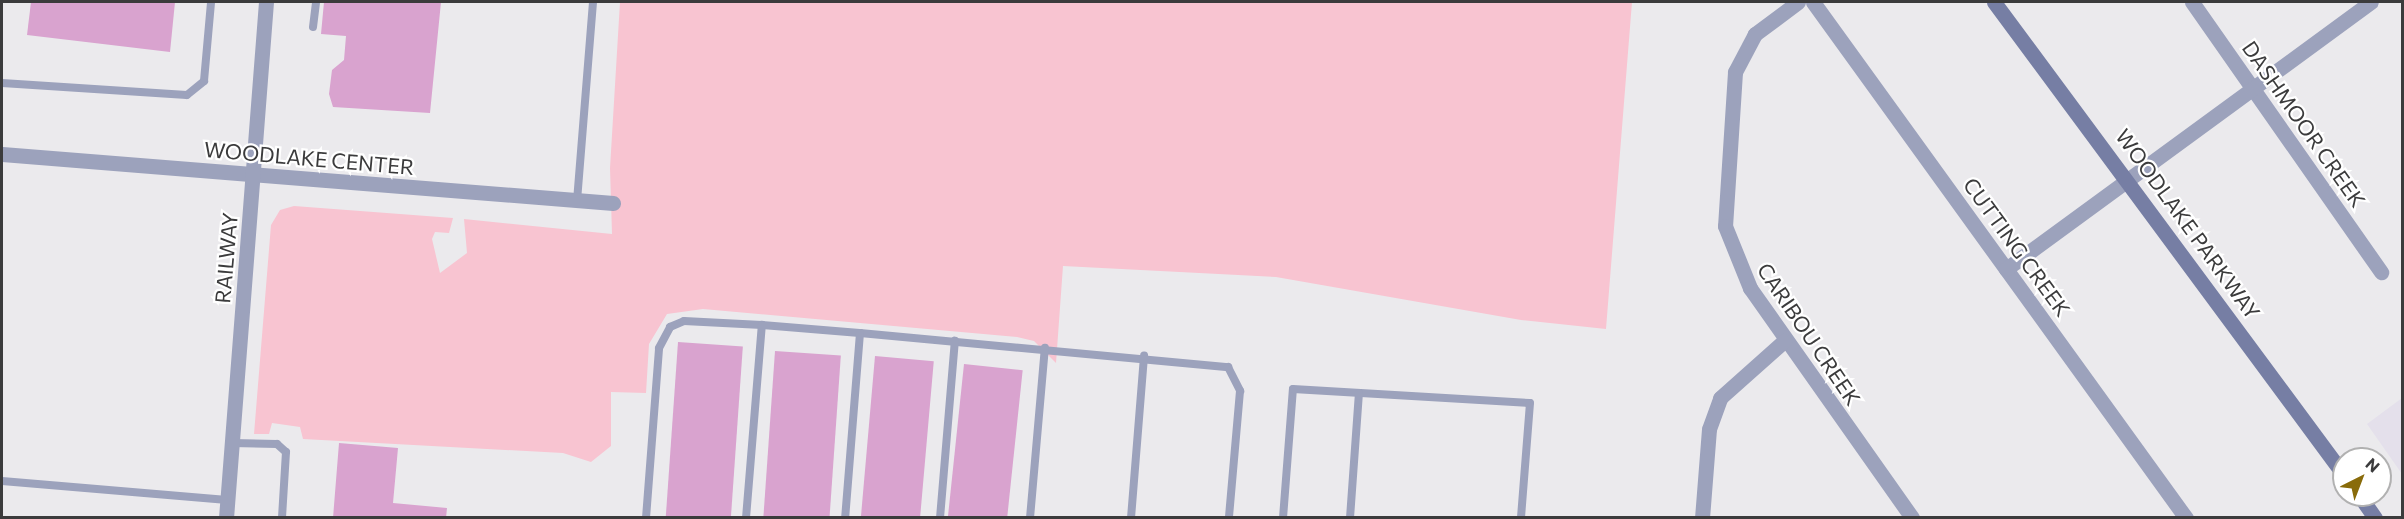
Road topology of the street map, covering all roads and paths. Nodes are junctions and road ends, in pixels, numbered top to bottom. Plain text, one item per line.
1 (212, 2) edge
2 (266, 2) edge
3 (316, 2) edge
4 (593, 2) edge
5 (1798, 2) edge
6 (1813, 2) edge
7 (1994, 2) edge
8 (2192, 2) edge
9 (2371, 2) edge
10 (313, 27) dead end
11 (2, 83) edge
12 (2254, 86) junction
13 (2, 154) edge
14 (254, 174) junction
15 (2128, 177) junction
16 (577, 201) junction
17 (613, 203) dead end
18 (2006, 269) junction
19 (2381, 272) dead end
20 (762, 325) junction
21 (860, 333) junction
22 (955, 341) junction
23 (1784, 341) junction
24 (1045, 348) junction
25 (1144, 356) junction
26 (1359, 393) junction
27 (232, 443) junction
28 (2332, 458) edge
29 (2, 481) edge
30 (227, 500) junction
31 (226, 518) edge
32 (282, 518) edge
33 (646, 518) edge
34 (746, 518) edge
35 (845, 518) edge
36 (940, 518) edge
37 (1030, 518) edge
38 (1131, 518) edge
39 (1229, 518) edge
40 (1283, 518) edge
41 (1350, 518) edge
42 (1521, 518) edge
43 (1702, 518) edge
44 (1912, 518) edge
45 (2186, 518) edge

1 - 11 lane
2 - 14 street, RAILWAY
3 - 10 lane
4 - 16 lane
5 - 23 street, CARIBOU CREEK
6 - 18 street, CUTTING CREEK
7 - 15 street, WOODLAKE PARKWAY
8 - 12 street, DASHMOOR CREEK
9 - 12 street
12 - 15 street
12 - 19 street, DASHMOOR CREEK
13 - 14 street, WOODLAKE CENTER
14 - 16 street, WOODLAKE CENTER
14 - 27 street, RAILWAY
15 - 18 street
15 - 28 street, WOODLAKE PARKWAY
16 - 17 street, WOODLAKE CENTER
18 - 45 street, CUTTING CREEK
20 - 21 lane
20 - 33 lane
20 - 34 lane
21 - 22 lane
21 - 35 lane
22 - 24 lane
22 - 36 lane
23 - 43 street
23 - 44 street, CARIBOU CREEK
24 - 25 lane
24 - 37 lane
25 - 38 lane
25 - 39 lane
26 - 40 lane
26 - 41 lane
26 - 42 lane
27 - 30 street, RAILWAY
27 - 32 lane
29 - 30 lane
30 - 31 street, RAILWAY

